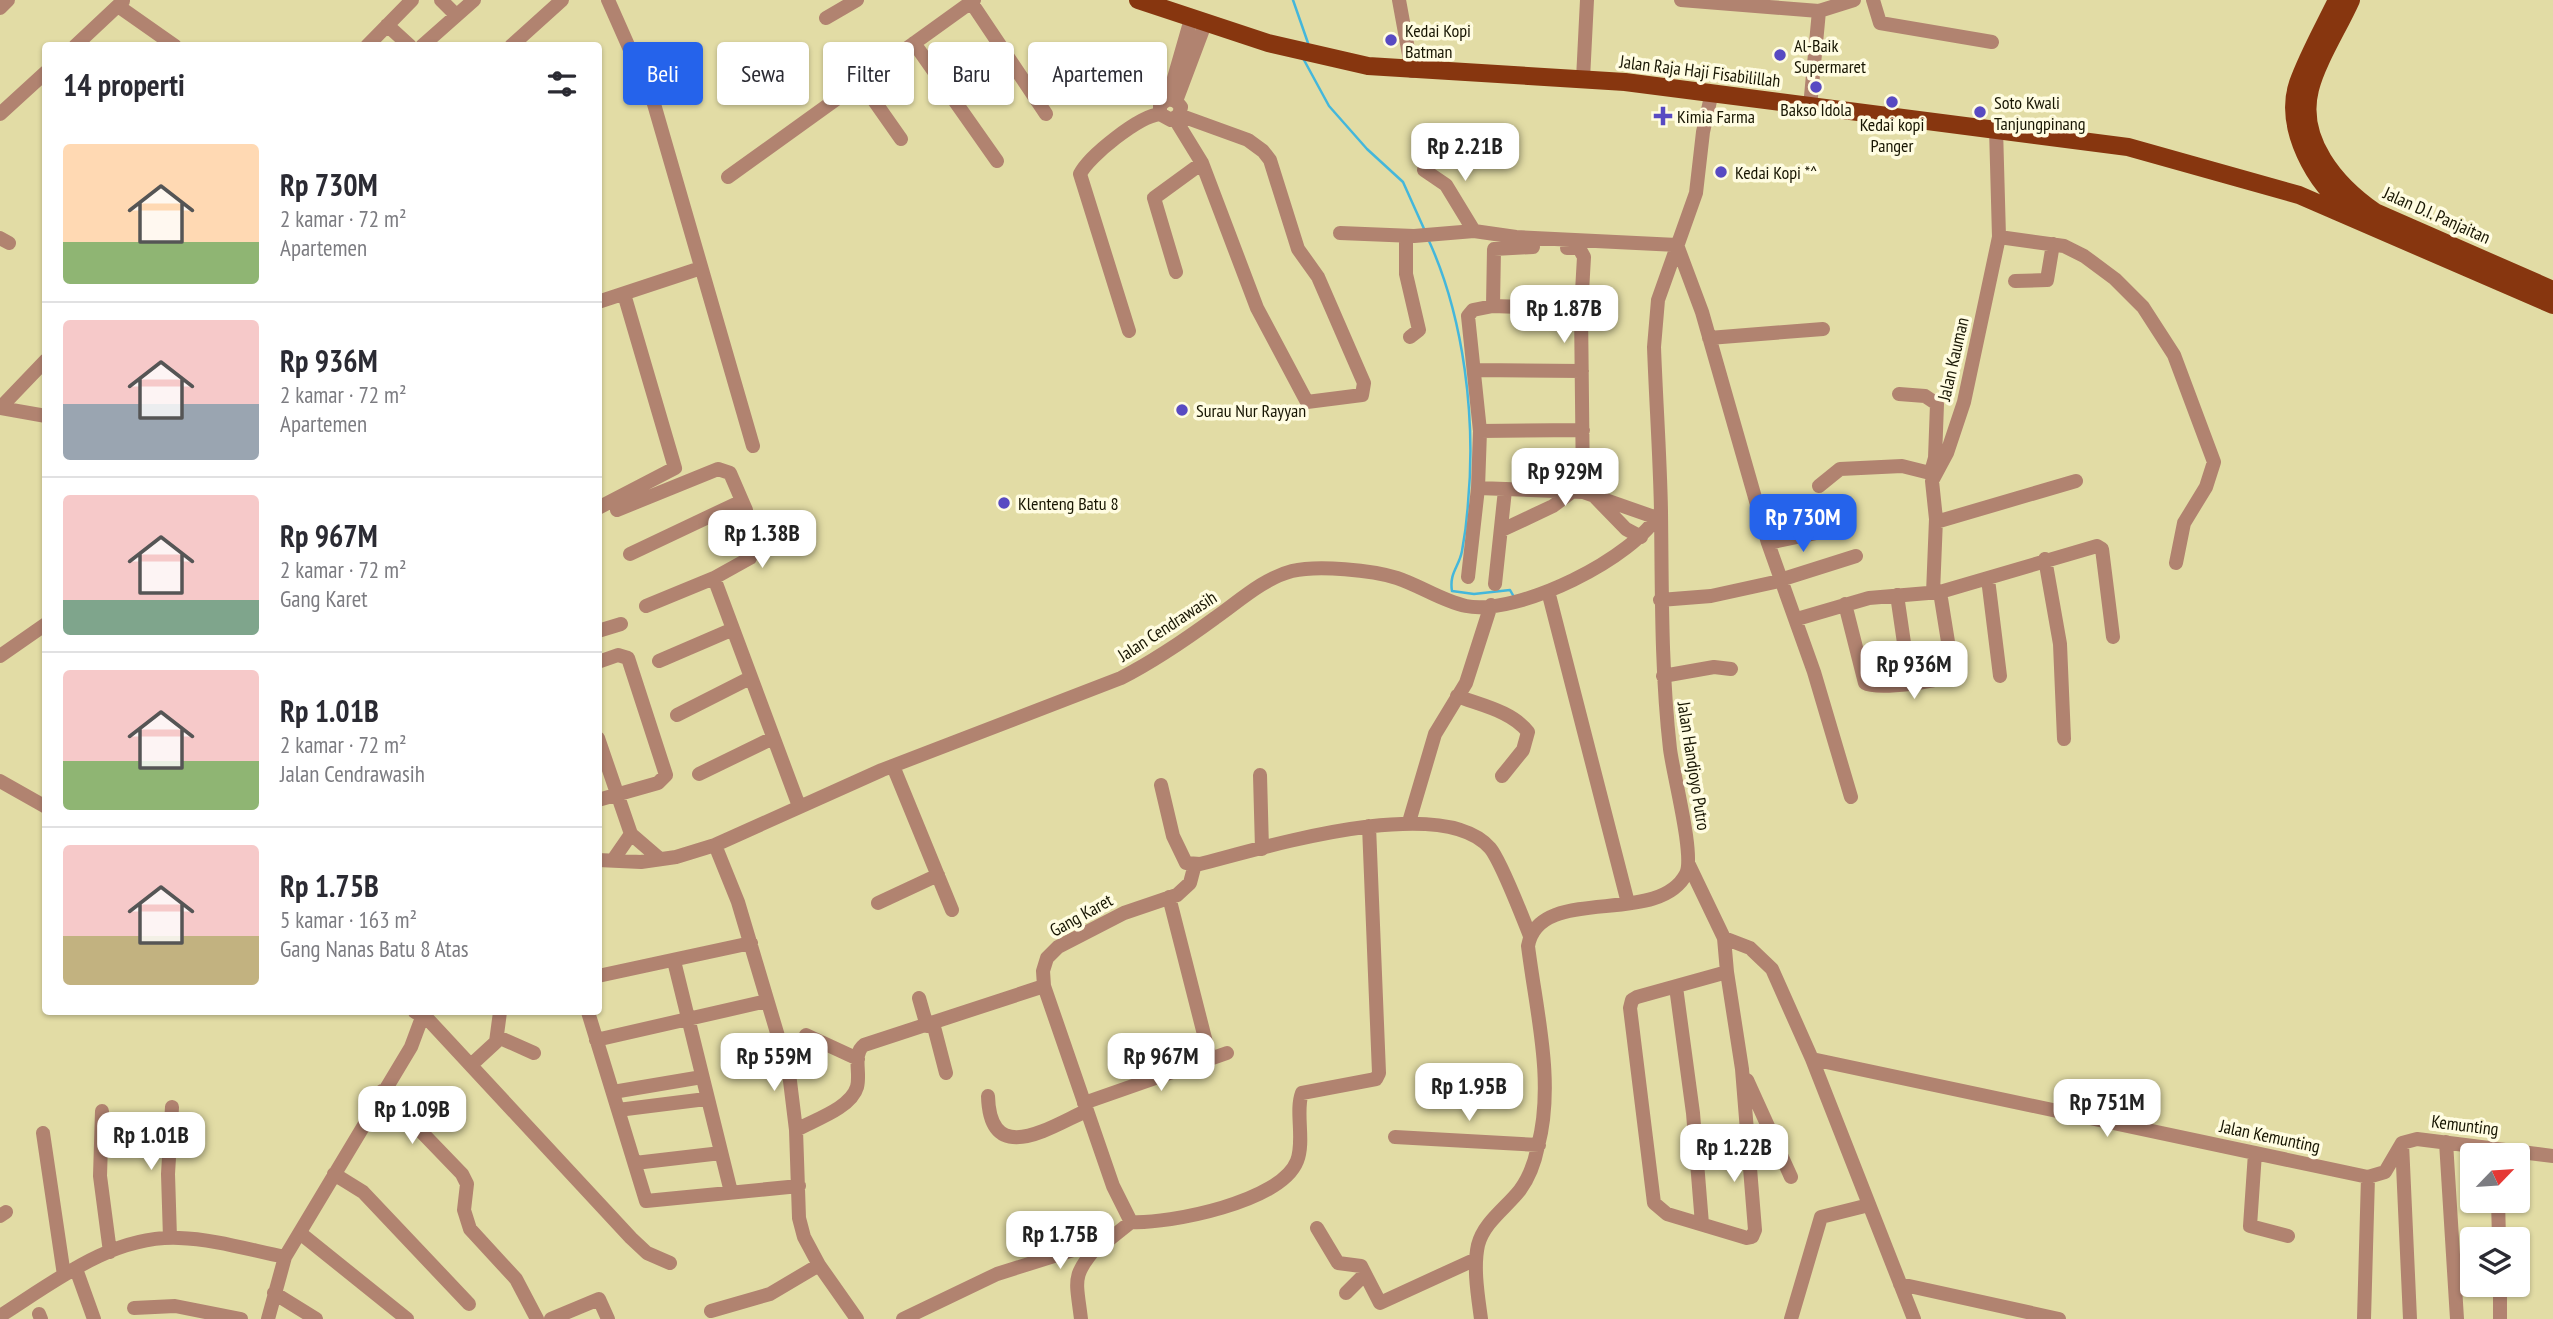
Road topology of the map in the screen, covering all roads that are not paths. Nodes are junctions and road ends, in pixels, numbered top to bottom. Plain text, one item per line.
1 (8, 0) edge
2 (412, 0) edge
3 (441, 0) edge
4 (474, 0) edge
5 (562, 0) edge
6 (857, 0) edge
7 (1138, 0) edge
8 (1399, 0) edge
9 (1587, 0) edge
10 (1681, 0) edge
11 (1693, 0) edge
12 (1854, 0) edge
13 (1873, 0) edge
14 (2337, 0) edge
15 (2351, 0) edge
16 (973, 1) edge
17 (611, 2) edge
18 (121, 3) edge
19 (1746, 3) edge
20 (1827, 5) edge
21 (0, 8) edge
22 (456, 15) junction
23 (826, 18) dead end
24 (1198, 21) junction
25 (384, 28) junction
26 (79, 42) edge
27 (170, 42) edge
28 (371, 42) edge
29 (393, 42) edge
30 (404, 42) edge
31 (426, 42) edge
32 (515, 42) edge
33 (1992, 42) dead end
34 (914, 43) joint
35 (1412, 71) junction
36 (42, 76) edge
37 (1583, 79) junction
38 (1712, 92) junction
39 (829, 105) edge
40 (877, 105) edge
41 (1811, 107) junction
42 (1175, 109) junction
43 (0, 114) edge
44 (1046, 114) dead end
45 (1996, 128) junction
46 (901, 139) dead end
47 (997, 161) dead end
48 (1202, 163) junction
49 (2314, 169) junction
50 (1424, 170) dead end
51 (728, 177) dead end
52 (2299, 195) junction
53 (2370, 225) junction
54 (1474, 231) junction
55 (1340, 233) dead end
56 (1406, 236) junction
57 (1999, 237) junction
58 (2053, 244) junction
59 (1677, 245) junction
60 (701, 268) junction
61 (1176, 272) dead end
62 (2015, 281) dead end
63 (2553, 290) edge
64 (624, 294) junction
65 (602, 301) edge
66 (2553, 305) edge
67 (1493, 306) junction
68 (1581, 310) junction
69 (1823, 329) dead end
70 (1129, 331) dead end
71 (1410, 337) dead end
72 (1709, 338) junction
73 (42, 364) edge
74 (1475, 370) junction
75 (1582, 371) junction
76 (1899, 394) dead end
77 (42, 415) edge
78 (1583, 430) junction
79 (1480, 431) junction
80 (753, 446) dead end
81 (1933, 473) junction
82 (2077, 481) dead end
83 (1819, 486) dead end
84 (1478, 488) junction
85 (1505, 490) junction
86 (1583, 492) junction
87 (742, 501) junction
88 (602, 506) edge
89 (617, 510) dead end
90 (1659, 514) junction
91 (1936, 522) junction
92 (1502, 530) junction
93 (1831, 530) dead end
94 (1641, 537) junction
95 (1768, 543) junction
96 (630, 554) dead end
97 (1856, 556) dead end
98 (2045, 559) junction
99 (2176, 563) dead end
100 (1468, 577) dead end
101 (713, 578) junction
102 (1988, 579) junction
103 (1777, 581) junction
104 (1495, 584) dead end
105 (1548, 591) junction
106 (1937, 592) junction
107 (1897, 595) junction
108 (1660, 600) junction
109 (1845, 604) junction
110 (1491, 605) junction
111 (646, 606) dead end
112 (1797, 619) junction
113 (621, 624) dead end
114 (42, 627) edge
115 (602, 630) edge
116 (731, 630) junction
117 (2113, 637) dead end
118 (0, 656) edge
119 (602, 661) edge
120 (659, 662) dead end
121 (1731, 669) dead end
122 (1663, 676) junction
123 (2000, 676) dead end
124 (750, 678) junction
125 (1910, 684) junction
126 (1457, 696) junction
127 (677, 715) dead end
128 (771, 739) junction
129 (2064, 739) dead end
130 (602, 749) edge
131 (892, 766) junction
132 (699, 774) dead end
133 (1260, 775) dead end
134 (1502, 776) dead end
135 (0, 781) edge
136 (1161, 785) dead end
137 (618, 793) junction
138 (1851, 797) dead end
139 (602, 799) edge
140 (42, 805) edge
141 (799, 806) junction
142 (1409, 821) junction
143 (1369, 826) junction
144 (631, 834) junction
145 (715, 845) junction
146 (1262, 849) junction
147 (660, 859) junction
148 (606, 860) edge
149 (1190, 864) junction
150 (1689, 865) junction
151 (938, 875) junction
152 (1169, 897) junction
153 (878, 903) dead end
154 (1628, 903) junction
155 (952, 910) dead end
156 (1530, 936) junction
157 (1724, 938) junction
158 (751, 943) junction
159 (674, 961) junction
160 (1727, 972) junction
161 (602, 975) edge
162 (1044, 986) junction
163 (1676, 987) junction
164 (919, 998) dead end
165 (767, 1001) junction
166 (420, 1015) edge
167 (423, 1015) edge
168 (500, 1015) edge
169 (589, 1015) edge
170 (688, 1020) junction
171 (930, 1025) junction
172 (806, 1035) dead end
173 (498, 1037) junction
174 (596, 1040) junction
175 (534, 1053) dead end
176 (1227, 1053) dead end
177 (1210, 1058) junction
178 (858, 1059) junction
179 (1812, 1059) junction
180 (471, 1065) junction
181 (1742, 1069) junction
182 (946, 1073) dead end
183 (702, 1077) junction
184 (382, 1091) junction
185 (613, 1093) junction
186 (988, 1096) dead end
187 (706, 1099) junction
188 (172, 1107) dead end
189 (1085, 1107) junction
190 (618, 1110) junction
191 (102, 1111) dead end
192 (796, 1130) junction
193 (43, 1133) dead end
194 (1395, 1137) dead end
195 (2446, 1142) junction
196 (2402, 1143) junction
197 (2460, 1144) edge
198 (1539, 1145) junction
199 (720, 1153) junction
200 (2255, 1153) junction
201 (2530, 1154) edge
202 (2553, 1156) edge
203 (635, 1163) junction
204 (334, 1174) junction
205 (1791, 1177) dead end
206 (2368, 1177) junction
207 (799, 1186) junction
208 (731, 1192) junction
209 (1869, 1205) junction
210 (1131, 1222) junction
211 (1702, 1224) junction
212 (1317, 1228) dead end
213 (300, 1233) junction
214 (2288, 1236) dead end
215 (170, 1238) junction
216 (1101, 1242) junction
217 (110, 1252) junction
218 (285, 1257) junction
219 (1476, 1259) junction
220 (670, 1263) dead end
221 (819, 1265) junction
222 (70, 1272) junction
223 (1365, 1274) junction
224 (1900, 1284) junction
225 (274, 1293) junction
226 (1346, 1293) dead end
227 (2500, 1297) edge
228 (469, 1304) dead end
229 (134, 1308) dead end
230 (711, 1311) dead end
231 (0, 1316) edge
232 (94, 1319) edge
233 (241, 1319) edge
234 (268, 1319) edge
235 (316, 1319) edge
236 (407, 1319) edge
237 (537, 1319) edge
238 (551, 1319) edge
239 (608, 1319) edge
240 (857, 1319) edge
241 (903, 1319) edge
242 (1081, 1319) edge
243 (1481, 1319) edge
244 (1791, 1319) edge
245 (1914, 1319) edge
246 (2059, 1319) edge
247 (2364, 1319) edge
248 (2410, 1319) edge
249 (2457, 1319) edge
250 (2500, 1319) edge

1 - 21 street
2 - 25 street
3 - 22 street
4 - 22 street
5 - 32 street
6 - 23 street
7 - 24 main road, Jalan Raja Haji Fisabilillah
8 - 35 street
9 - 37 street
10 - 11 street
11 - 19 street
12 - 20 street
13 - 33 street
14 - 49 main road
15 - 63 main road, Jalan D.I. Panjaitan
16 - 34 street
16 - 44 street
17 - 60 street
18 - 26 street
18 - 27 street
19 - 20 street
20 - 41 street
22 - 31 street
24 - 35 main road, Jalan Raja Haji Fisabilillah
24 - 42 street
25 - 28 street
25 - 29 street
25 - 30 street
34 - 47 street
35 - 37 main road, Jalan Raja Haji Fisabilillah
36 - 43 street
37 - 38 main road, Jalan Raja Haji Fisabilillah
38 - 41 main road, Jalan Raja Haji Fisabilillah
38 - 59 street, Jalan Handjoyo Putro
39 - 51 street
40 - 46 street
41 - 45 main road, Jalan Raja Haji Fisabilillah
42 - 48 street
42 - 48 street
42 - 70 street
45 - 52 main road, Jalan Raja Haji Fisabilillah
45 - 57 street, Jalan Kauman
48 - 61 street
49 - 52 main road
49 - 53 main road
50 - 54 street
52 - 53 main road, Jalan D.I. Panjaitan
53 - 66 main road, Jalan D.I. Panjaitan
54 - 56 street
54 - 59 street
55 - 56 street
56 - 71 street
57 - 58 street
57 - 81 street, Jalan Kauman
58 - 62 street
58 - 99 street
59 - 72 street
59 - 90 street, Jalan Handjoyo Putro
60 - 64 street
60 - 80 street
64 - 65 street
64 - 88 street
67 - 68 street
67 - 68 street
67 - 74 street
68 - 75 street
69 - 72 street
72 - 95 street
73 - 77 street
74 - 75 street
74 - 79 street
75 - 78 street
76 - 81 street
78 - 79 street
78 - 86 street
79 - 84 street
81 - 83 street
81 - 91 street, Jalan Kauman
82 - 91 street
84 - 85 street
84 - 100 street
85 - 86 street
85 - 92 street
86 - 90 street
86 - 92 street
86 - 94 street
87 - 89 street
87 - 96 street
87 - 101 street
90 - 94 street, Jalan Cendrawasih
90 - 108 street, Jalan Handjoyo Putro
91 - 106 street, Jalan Kauman
92 - 104 street
93 - 95 street
94 - 105 street, Jalan Cendrawasih
95 - 103 street
97 - 103 street
98 - 102 street
98 - 117 street
98 - 129 street
101 - 111 street
101 - 116 street
102 - 106 street
102 - 123 street
103 - 108 street
103 - 112 street
105 - 110 street, Jalan Cendrawasih
105 - 154 street
106 - 107 street
106 - 125 street, Jalan Kauman
107 - 109 street
107 - 125 street
108 - 122 street, Jalan Handjoyo Putro
109 - 112 street
109 - 125 street
110 - 126 street
110 - 131 street, Jalan Cendrawasih
112 - 138 street
113 - 115 street
114 - 118 street
116 - 120 street
116 - 124 street
119 - 137 street
121 - 122 street
122 - 150 street, Jalan Handjoyo Putro
124 - 127 street
124 - 128 street
126 - 134 street
126 - 142 street
128 - 132 street
128 - 141 street
130 - 137 street
131 - 141 street, Jalan Cendrawasih
131 - 151 street
133 - 146 street
135 - 140 street
136 - 149 street
137 - 139 street
137 - 144 street
141 - 145 street, Jalan Cendrawasih
142 - 143 street
142 - 156 street
143 - 146 street
143 - 210 street
144 - 147 street
144 - 148 street
145 - 147 street, Jalan Cendrawasih
145 - 158 street
146 - 149 street
147 - 148 street, Jalan Cendrawasih
149 - 152 street, Gang Karet
150 - 154 street
150 - 157 street, Jalan Handjoyo Putro
151 - 153 street
151 - 155 street
152 - 162 street, Gang Karet
152 - 177 street
154 - 156 street
156 - 198 street
157 - 160 street
157 - 179 street
158 - 159 street
158 - 165 street
159 - 161 street
159 - 170 street
160 - 163 street
160 - 181 street
162 - 171 street
162 - 189 street
163 - 211 street
163 - 211 street
164 - 171 street
165 - 170 street
165 - 192 street
166 - 184 street
167 - 180 street
168 - 173 street
169 - 174 street
170 - 174 street
170 - 183 street
171 - 178 street
171 - 182 street
172 - 178 street
173 - 175 street
173 - 180 street
174 - 185 street
176 - 177 street
177 - 189 street
178 - 192 street
179 - 200 street, Jalan Kemunting
179 - 209 street
180 - 220 street
181 - 205 street
181 - 211 street
183 - 185 street
183 - 187 street
184 - 204 street
184 - 237 street
185 - 190 street
186 - 189 street
187 - 190 street
187 - 199 street
188 - 215 street
189 - 210 street
190 - 203 street
191 - 217 street
192 - 207 street
193 - 222 street
194 - 198 street
195 - 196 street, Kemunting
195 - 197 street, Kemunting
195 - 249 street
196 - 206 street
196 - 248 street
198 - 219 street
199 - 203 street
199 - 208 street
200 - 206 street, Jalan Kemunting
200 - 214 street
201 - 202 street, Kemunting
203 - 208 street
204 - 213 street
204 - 228 street
206 - 247 street
207 - 208 street
207 - 221 street
209 - 224 street
209 - 244 street
210 - 216 street
212 - 223 street
213 - 218 street
213 - 236 street
215 - 217 street
215 - 218 street
216 - 241 street
216 - 242 street
217 - 222 street
218 - 225 street
219 - 223 street
219 - 243 street
221 - 230 street
221 - 240 street
222 - 231 street
222 - 232 street
223 - 226 street
224 - 245 street
224 - 246 street
225 - 234 street
225 - 235 street
227 - 250 street
229 - 233 street
238 - 239 street

